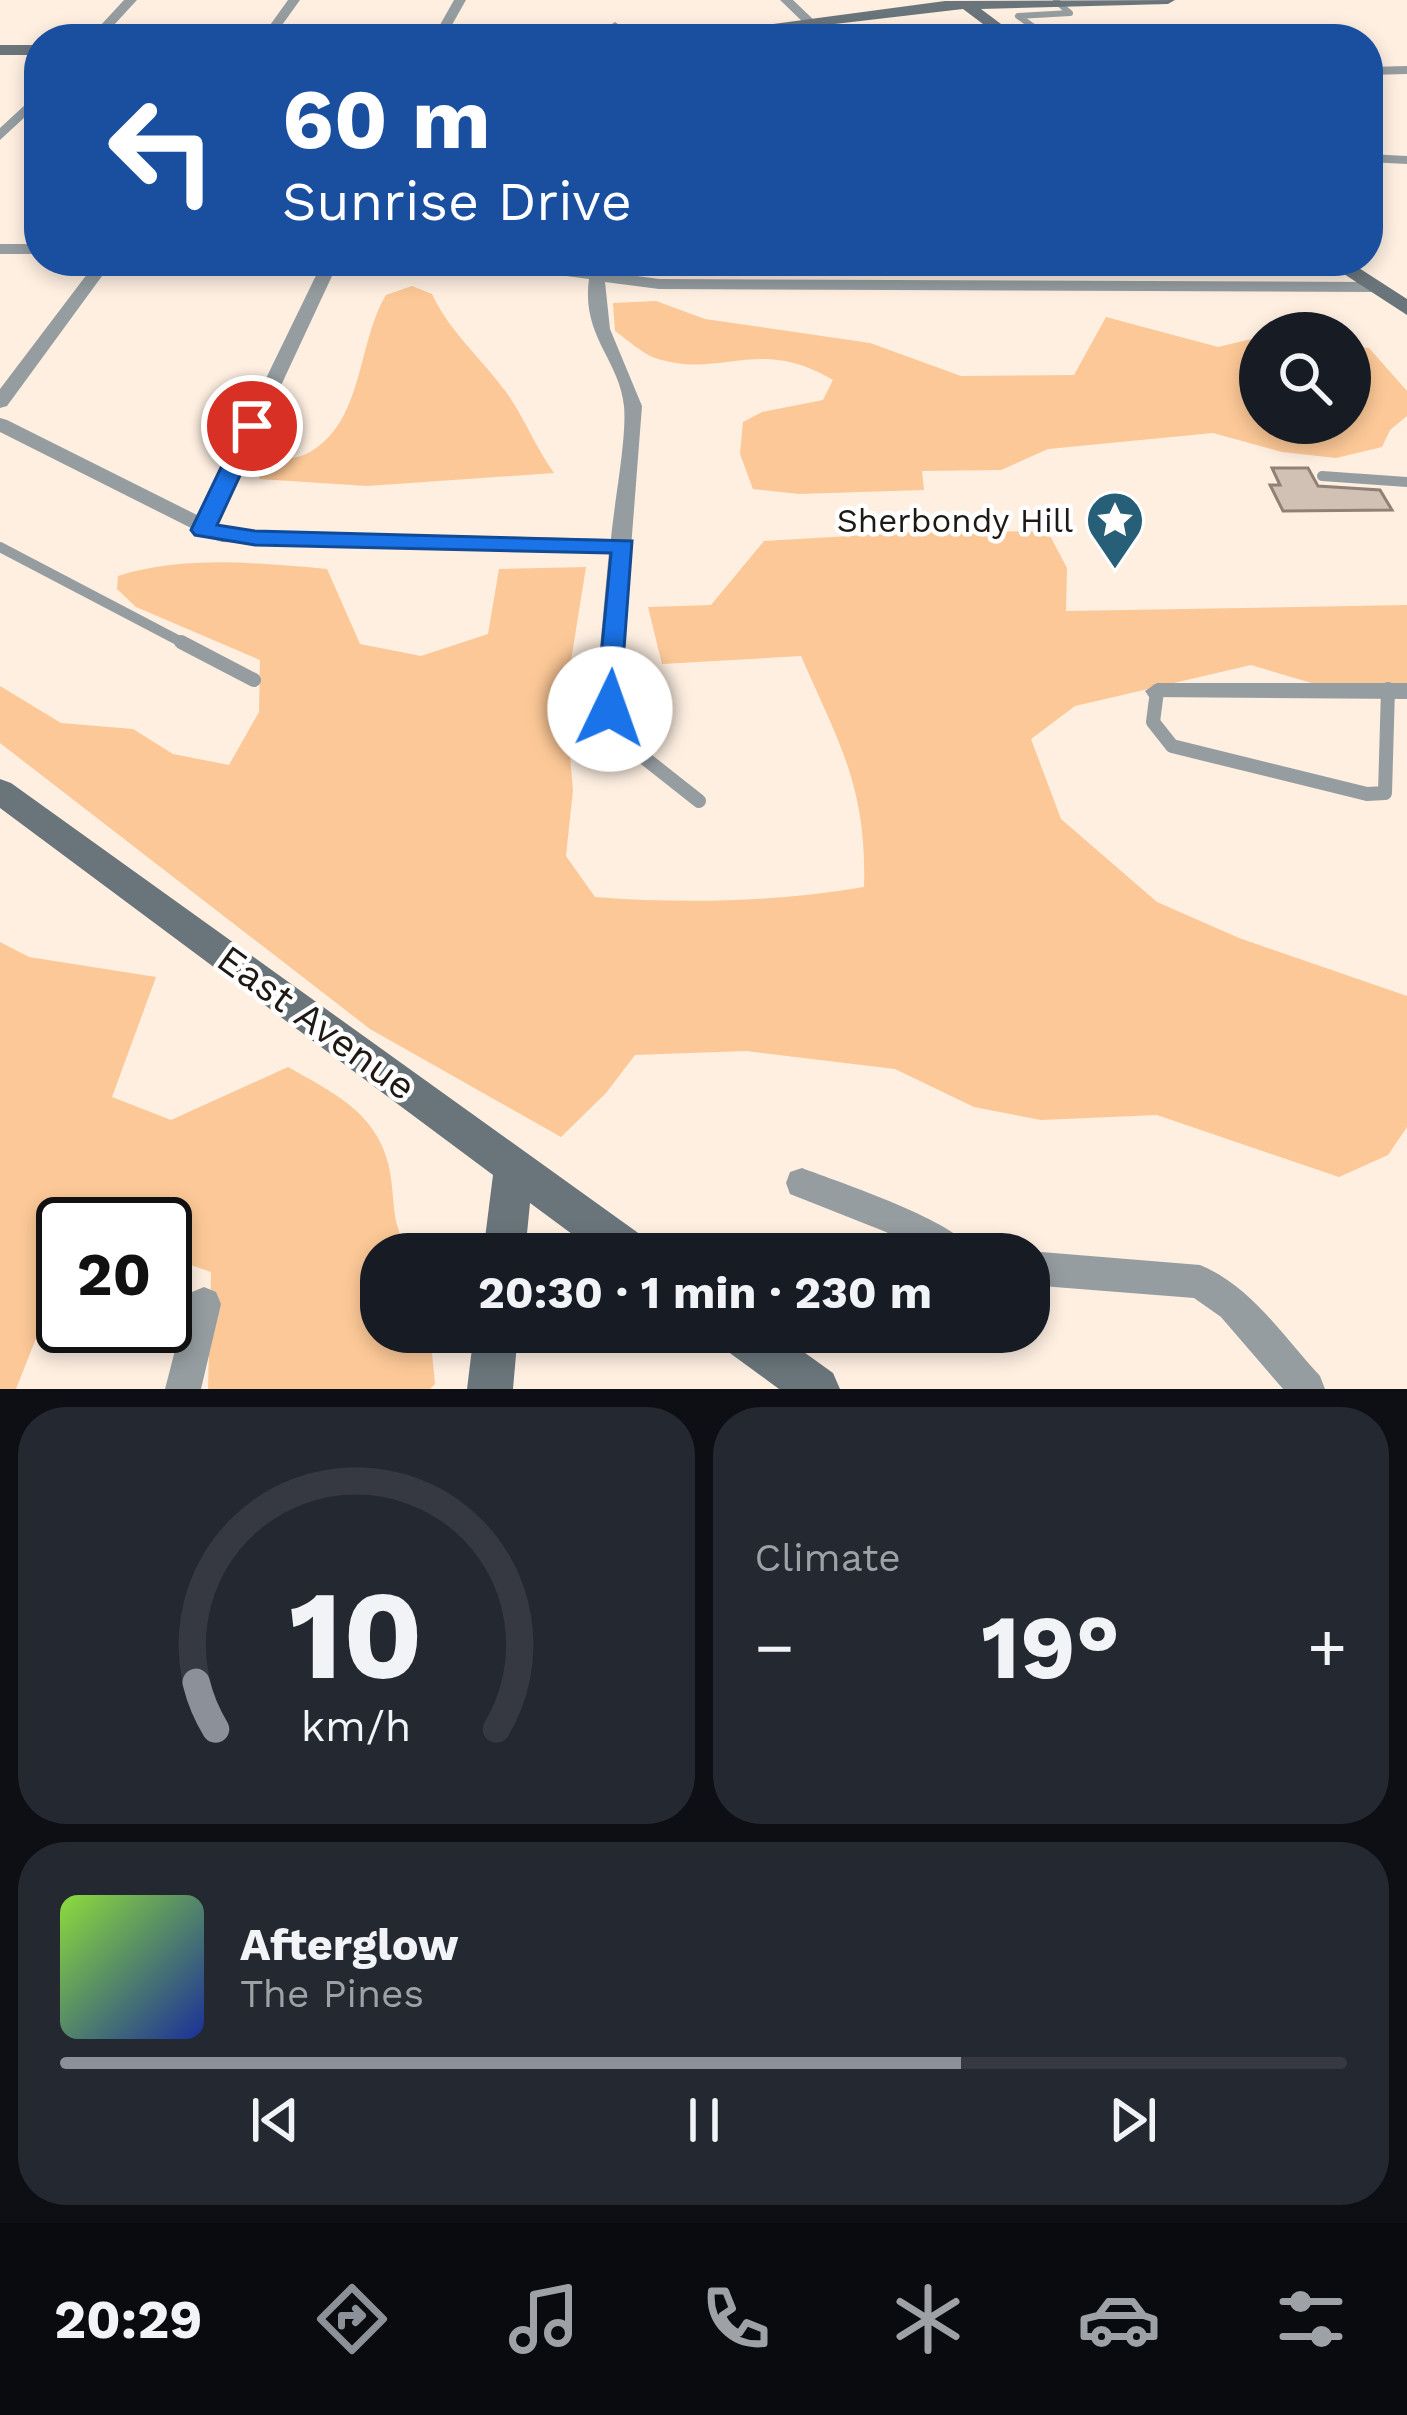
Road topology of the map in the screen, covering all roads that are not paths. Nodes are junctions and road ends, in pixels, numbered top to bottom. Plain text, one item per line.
1 (131, 0) edge
2 (786, 0) edge
3 (1095, 0) edge
4 (1168, 0) edge
5 (1014, 1) edge
6 (1056, 1) edge
7 (962, 2) edge
8 (810, 22) junction
9 (108, 24) edge
10 (794, 24) edge
11 (992, 24) edge
12 (1029, 24) edge
13 (24, 111) edge
14 (0, 136) edge
15 (94, 276) edge
16 (324, 276) edge
17 (575, 276) edge
18 (1356, 276) edge
19 (597, 280) junction
20 (1372, 287) junction
21 (1402, 302) edge
22 (0, 402) edge
23 (0, 424) edge
24 (1322, 476) dead end
25 (1407, 482) edge
26 (203, 530) junction
27 (623, 546) junction
28 (0, 547) edge
29 (254, 680) dead end
30 (608, 690) joint
31 (1398, 690) edge
32 (1157, 691) joint
33 (0, 791) edge
34 (699, 801) dead end
35 (514, 1166) junction
36 (802, 1183) dead end
37 (506, 1233) edge
38 (605, 1233) edge
39 (920, 1233) edge
40 (1050, 1270) edge
41 (204, 1304) dead end
42 (494, 1353) edge
43 (768, 1353) edge
44 (183, 1389) edge
45 (490, 1389) edge
46 (817, 1389) edge
47 (1307, 1389) edge

1 - 9 street
2 - 8 street
3 - 4 main road
3 - 6 main road
5 - 6 main road
5 - 7 main road
6 - 12 lane
7 - 8 main road
7 - 11 main road
8 - 10 main road
13 - 14 street
15 - 22 street
16 - 26 street
17 - 19 street
18 - 20 main road
19 - 20 street
19 - 27 street
20 - 21 main road
23 - 26 street
24 - 25 lane
26 - 27 street
27 - 30 street
28 - 29 lane
30 - 34 lane
31 - 32 street
31 - 32 lane
33 - 35 main road, East Avenue
35 - 37 main road
35 - 38 main road, East Avenue
36 - 39 street
40 - 47 street
41 - 44 street
42 - 45 main road
43 - 46 main road

